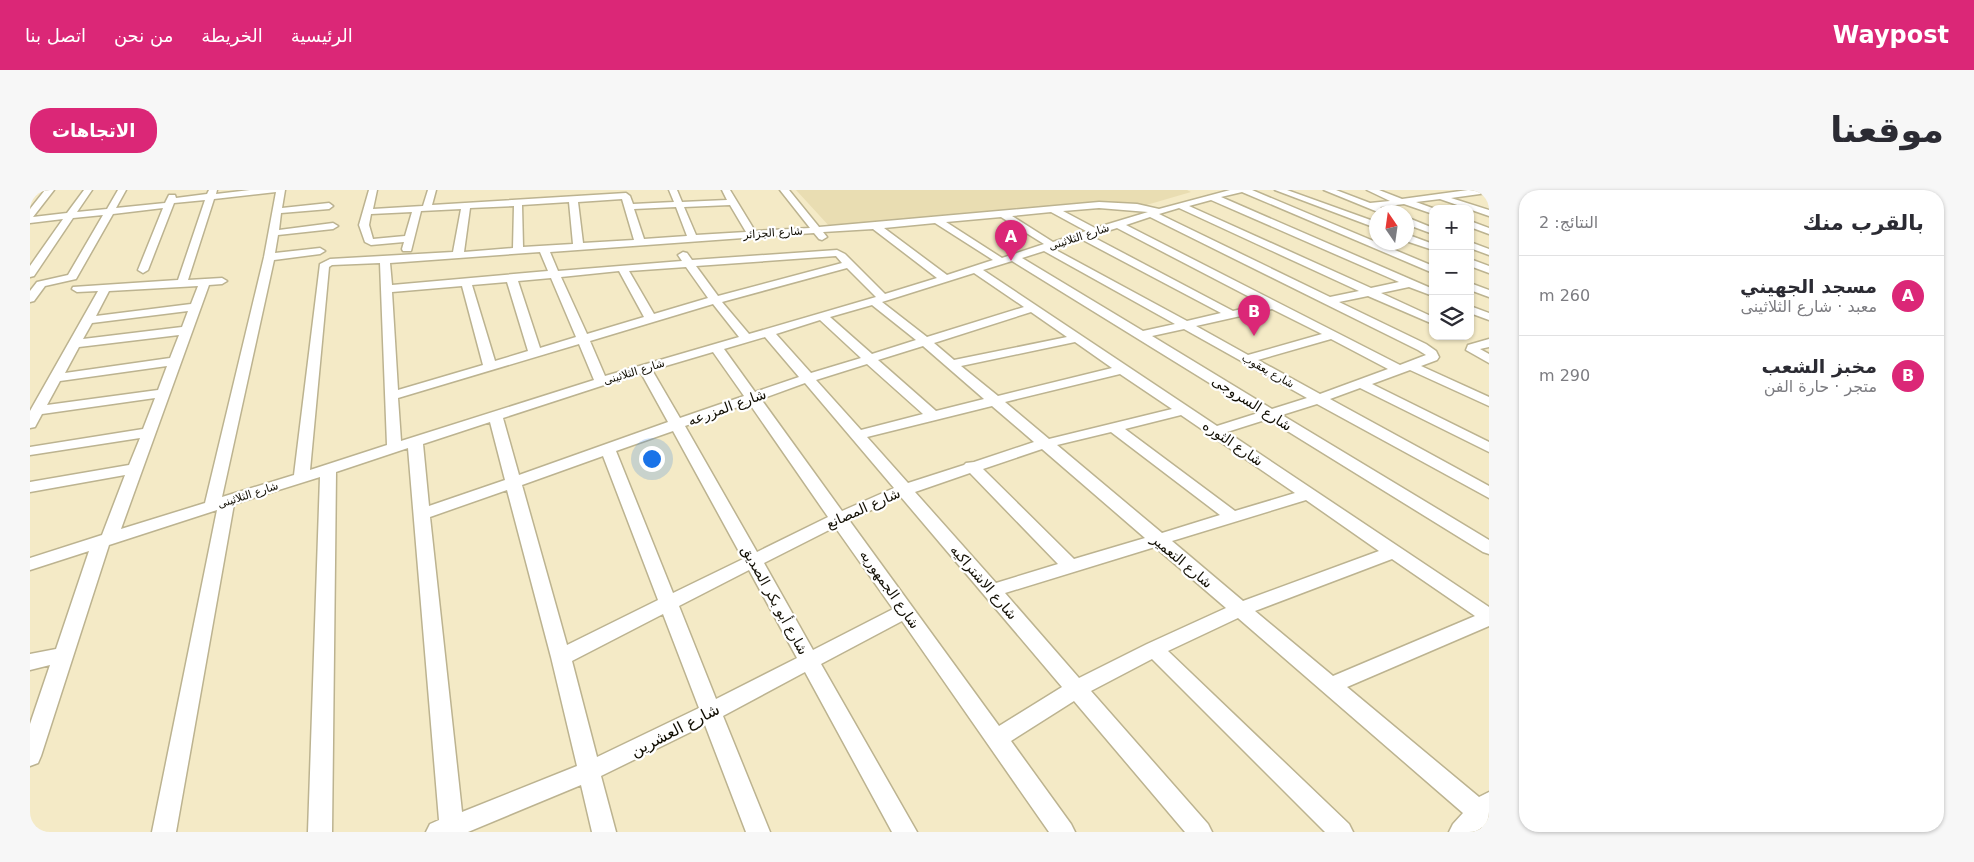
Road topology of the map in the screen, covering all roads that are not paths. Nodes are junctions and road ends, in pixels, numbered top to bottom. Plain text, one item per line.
1 (50, 190) edge
2 (88, 190) edge
3 (122, 190) edge
4 (175, 190) edge
5 (275, 190) edge
6 (281, 190) edge
7 (373, 190) edge
8 (432, 190) edge
9 (559, 190) edge
10 (673, 190) edge
11 (726, 190) edge
12 (784, 190) edge
13 (1240, 190) edge
14 (1245, 190) edge
15 (1279, 190) edge
16 (1328, 190) edge
17 (1371, 190) edge
18 (1487, 190) edge
19 (1472, 192) junction
20 (212, 193) edge
21 (625, 193) edge
22 (1218, 194) edge
23 (1440, 196) junction
24 (1489, 198) edge
25 (560, 200) junction
26 (573, 200) junction
27 (733, 202) junction
28 (1404, 202) junction
29 (169, 203) junction
30 (518, 203) junction
31 (679, 204) junction
32 (1180, 205) junction
33 (1378, 205) edge
34 (328, 206) dead end
35 (466, 206) junction
36 (1369, 206) edge
37 (629, 207) junction
38 (422, 209) junction
39 (1052, 209) junction
40 (1429, 210) edge
41 (278, 211) junction
42 (109, 212) junction
43 (367, 212) junction
44 (1155, 213) junction
45 (1489, 213) edge
46 (1003, 214) junction
47 (30, 215) edge
48 (71, 216) junction
49 (30, 220) edge
50 (936, 220) junction
51 (1429, 221) edge
52 (1414, 222) edge
53 (1369, 223) edge
54 (1414, 223) edge
55 (1118, 225) junction
56 (1474, 225) edge
57 (332, 226) dead end
58 (876, 226) junction
59 (1429, 229) edge
60 (816, 231) junction
61 (1489, 231) edge
62 (274, 233) junction
63 (1369, 233) edge
64 (1089, 234) junction
65 (752, 235) junction
66 (1354, 236) junction
67 (1489, 236) edge
68 (410, 239) junction
69 (693, 239) junction
70 (1474, 239) edge
71 (675, 240) junction
72 (1414, 240) edge
73 (640, 242) junction
74 (1317, 243) junction
75 (578, 246) junction
76 (1429, 246) edge
77 (1474, 246) edge
78 (1050, 247) junction
79 (544, 249) junction
80 (1278, 250) junction
81 (320, 251) dead end
82 (518, 251) junction
83 (837, 252) junction
84 (1489, 252) edge
85 (458, 255) junction
86 (269, 257) junction
87 (1238, 258) junction
88 (405, 259) junction
89 (385, 260) junction
90 (1008, 260) junction
91 (688, 263) junction
92 (1474, 263) edge
93 (848, 264) junction
94 (1486, 267) edge
95 (622, 268) junction
96 (1429, 268) edge
97 (143, 270) dead end
98 (976, 270) junction
99 (554, 273) junction
100 (30, 274) edge
101 (510, 277) junction
102 (946, 279) junction
103 (1429, 279) edge
104 (222, 281) dead end
105 (466, 281) junction
106 (205, 282) junction
107 (182, 283) junction
108 (1410, 283) junction
109 (34, 287) edge
110 (105, 288) junction
111 (1474, 288) edge
112 (77, 289) dead end
113 (388, 289) junction
114 (1429, 291) edge
115 (1370, 292) junction
116 (1489, 294) edge
117 (30, 299) edge
118 (715, 300) junction
119 (878, 300) junction
120 (1328, 301) junction
121 (1273, 305) junction
122 (196, 307) junction
123 (1033, 308) junction
124 (1474, 311) edge
125 (1231, 314) junction
126 (822, 316) junction
127 (1489, 317) edge
128 (650, 319) junction
129 (1429, 319) edge
130 (88, 320) junction
131 (1185, 325) junction
132 (187, 330) junction
133 (768, 332) junction
134 (1142, 335) junction
135 (1333, 335) junction
136 (746, 338) junction
137 (1078, 338) junction
138 (583, 339) junction
139 (924, 341) junction
140 (74, 344) junction
141 (1483, 345) edge
142 (716, 347) junction
143 (535, 353) junction
144 (868, 358) junction
145 (1246, 359) junction
146 (1489, 359) edge
147 (176, 361) junction
148 (951, 364) junction
149 (490, 366) junction
150 (645, 368) junction
151 (1406, 368) junction
152 (1123, 369) junction
153 (56, 378) junction
154 (808, 378) junction
155 (601, 382) junction
156 (1362, 384) junction
157 (164, 393) junction
158 (391, 396) junction
159 (752, 397) junction
160 (1318, 399) junction
161 (994, 400) junction
162 (1489, 402) edge
163 (1184, 410) junction
164 (37, 411) junction
165 (1271, 414) junction
166 (495, 415) junction
167 (933, 416) junction
168 (30, 424) edge
169 (677, 424) junction
170 (1114, 427) junction
171 (1215, 431) junction
172 (149, 432) junction
173 (857, 436) junction
174 (415, 441) junction
175 (1044, 444) junction
176 (394, 448) junction
177 (1489, 448) edge
178 (608, 450) junction
179 (30, 451) edge
180 (971, 466) junction
181 (136, 468) junction
182 (328, 469) junction
183 (301, 478) junction
184 (512, 484) junction
185 (30, 488) edge
186 (904, 490) junction
187 (1308, 494) junction
188 (1489, 494) edge
189 (220, 504) junction
190 (423, 514) junction
191 (1233, 517) junction
192 (839, 518) junction
193 (105, 540) junction
194 (1157, 540) junction
195 (1487, 545) edge
196 (1393, 552) junction
197 (753, 561) junction
198 (30, 564) edge
199 (1071, 567) junction
200 (991, 591) junction
201 (669, 604) junction
202 (1240, 609) junction
203 (905, 611) junction
204 (1489, 617) edge
205 (1154, 649) junction
206 (63, 655) junction
207 (560, 657) junction
208 (809, 660) junction
209 (30, 662) edge
210 (1330, 686) junction
211 (1076, 689) junction
212 (711, 712) junction
213 (996, 739) junction
214 (31, 749) edge
215 (588, 773) junction
216 (1486, 812) edge
217 (447, 830) edge
218 (164, 832) edge
219 (320, 832) edge
220 (604, 832) edge
221 (758, 832) edge
222 (905, 832) edge
223 (1063, 832) edge
224 (1200, 832) edge
225 (1341, 832) edge
226 (1461, 832) edge

1 - 47 street
2 - 48 street
3 - 42 street
4 - 29 street
5 - 20 street
6 - 41 street
7 - 43 street
8 - 38 street
9 - 25 street
10 - 31 street
11 - 27 street
12 - 60 street, شارع التعمير
13 - 22 street, شارع الثلاثينى
14 - 66 street
15 - 53 street
16 - 36 street
17 - 28 street
18 - 19 street
19 - 23 street
19 - 24 street
20 - 29 street
20 - 107 street
21 - 26 street
21 - 37 street
22 - 32 street, شارع الثلاثينى
22 - 74 street
23 - 28 street
23 - 45 street
25 - 26 street
25 - 30 street
26 - 75 street
27 - 31 street
27 - 65 street
28 - 33 street
28 - 40 street
29 - 42 street
29 - 97 street
30 - 35 street
30 - 82 street
31 - 37 street
31 - 69 street
32 - 44 street, شارع الثلاثينى
32 - 80 street
34 - 41 street
35 - 38 street
35 - 85 street
37 - 73 street
38 - 43 street
38 - 68 street
39 - 44 street, شارع الجزائر
39 - 46 street, شارع الجزائر
39 - 64 street
41 - 62 street
42 - 48 street
42 - 109 street
43 - 68 street
44 - 55 street, شارع الثلاثينى
44 - 87 street
46 - 50 street, شارع الجزائر
46 - 78 street, شارع يعقوب
48 - 49 street
48 - 100 street
50 - 58 street, شارع الجزائر
50 - 90 street, شارع السروجى
51 - 52 street
54 - 59 street
55 - 64 street, شارع الثلاثينى
55 - 121 street
56 - 61 street
57 - 62 street
58 - 60 street, شارع الجزائر
58 - 102 street
60 - 65 street, شارع الجزائر
60 - 83 street, شارع التعمير
62 - 86 street
63 - 66 street
64 - 78 street, شارع الثلاثينى
64 - 125 street
65 - 69 street, شارع الجزائر
66 - 74 street
66 - 96 street
67 - 70 street
68 - 88 street
69 - 71 street, شارع الجزائر
71 - 73 street, شارع الجزائر
71 - 91 street
72 - 76 street
73 - 75 street, شارع الجزائر
74 - 80 street
74 - 108 street
75 - 79 street, شارع الجزائر
77 - 84 street
78 - 90 street, شارع الثلاثينى
78 - 131 street, شارع يعقوب
79 - 82 street, شارع الجزائر
79 - 99 street
80 - 87 street
80 - 115 street
81 - 86 street
82 - 85 street, شارع الجزائر
83 - 91 street
83 - 93 street, شارع التعمير
85 - 88 street, شارع الجزائر
86 - 189 street
87 - 120 street
88 - 89 street, شارع الجزائر
89 - 113 street
89 - 183 street, شارع الجزائر
90 - 98 street, شارع الثلاثينى
90 - 134 street, شارع السروجى
91 - 95 street
91 - 118 street
92 - 94 street
93 - 118 street
93 - 119 street, شارع التعمير
95 - 99 street
95 - 128 street
98 - 102 street, شارع الثلاثينى
98 - 123 street, شارع الثوره
99 - 101 street
99 - 138 street
101 - 105 street
101 - 143 street
102 - 119 street, شارع الثلاثينى
103 - 108 street
104 - 106 street
105 - 113 street
105 - 149 street
106 - 107 street
106 - 122 street
107 - 110 street
108 - 114 street
108 - 115 street
109 - 117 street
110 - 112 street
110 - 130 street
111 - 116 street
113 - 158 street
115 - 120 street
115 - 129 street
118 - 128 street
118 - 136 street
119 - 126 street, شارع الثلاثينى
119 - 139 street, شارع التعمير
120 - 151 street
121 - 125 street
121 - 135 street
122 - 130 street
122 - 132 street
123 - 137 street, شارع الثوره
123 - 139 street, شارع المزرعه
124 - 127 street
125 - 131 street
126 - 133 street, شارع الثلاثينى
126 - 144 street
128 - 138 street
130 - 140 street
131 - 134 street
131 - 145 street, شارع يعقوب
132 - 140 street
132 - 147 street
133 - 136 street, شارع الثلاثينى
133 - 154 street, شارع الاشتراكيه
134 - 165 street, شارع السروجى
135 - 145 street
135 - 151 street
136 - 142 street, شارع الثلاثينى
137 - 148 street
137 - 152 street, شارع الثوره
138 - 143 street
138 - 155 street
139 - 144 street, شارع المزرعه
139 - 148 street, شارع التعمير
140 - 153 street
141 - 146 street
142 - 150 street, شارع الثلاثينى
142 - 159 street, شارع الجمهوريه
143 - 149 street
144 - 154 street, شارع المزرعه
144 - 167 street
145 - 160 street, شارع يعقوب
147 - 153 street
147 - 157 street
148 - 161 street, شارع التعمير
149 - 158 street
150 - 155 street, شارع الثلاثينى
150 - 169 street, شارع أبو بكر الصديق
151 - 156 street
151 - 162 street
152 - 161 street
152 - 163 street, شارع الثوره
153 - 164 street
154 - 159 street, شارع المزرعه
154 - 173 street, شارع الاشتراكيه
155 - 166 street, شارع الثلاثينى
156 - 160 street
156 - 177 street
157 - 164 street
157 - 172 street
158 - 176 street
159 - 169 street, شارع المزرعه
159 - 192 street, شارع الجمهوريه
160 - 165 street
160 - 188 street, شارع يعقوب
161 - 167 street
161 - 175 street, شارع التعمير
163 - 170 street, شارع المصانع
163 - 171 street, شارع الثوره
164 - 168 street
165 - 171 street
165 - 195 street, شارع السروجى
166 - 174 street, شارع الثلاثينى
166 - 184 street
167 - 173 street
169 - 178 street, شارع المزرعه
169 - 197 street, شارع أبو بكر الصديق
170 - 175 street, شارع المصانع
170 - 191 street
171 - 187 street, شارع الثوره
172 - 179 street
172 - 181 street
173 - 186 street, شارع الاشتراكيه
174 - 176 street, شارع الثلاثينى
174 - 190 street
175 - 180 street, شارع المصانع
175 - 194 street, شارع التعمير
176 - 182 street, شارع الثلاثينى
178 - 184 street, شارع المزرعه
178 - 201 street
180 - 186 street, شارع المصانع
180 - 199 street
181 - 185 street
181 - 193 street
182 - 183 street, شارع الثلاثينى
182 - 219 street
183 - 189 street, شارع الثلاثينى
184 - 190 street, شارع المزرعه
184 - 207 street
186 - 192 street, شارع المصانع
186 - 200 street, شارع الاشتراكيه
187 - 191 street
187 - 196 street, شارع الثوره
189 - 193 street, شارع الثلاثينى
189 - 218 street
190 - 217 street
191 - 194 street
192 - 197 street, شارع المصانع
192 - 203 street, شارع الجمهوريه
193 - 198 street, شارع الثلاثينى
193 - 206 street
194 - 199 street
194 - 202 street, شارع التعمير
196 - 202 street
196 - 204 street, شارع الثوره
197 - 201 street, شارع المصانع
197 - 208 street, شارع أبو بكر الصديق
199 - 200 street
200 - 211 street, شارع الاشتراكيه
201 - 207 street, شارع المصانع
201 - 212 street
202 - 205 street
202 - 210 street, شارع التعمير
203 - 208 street, شارع العشرين
203 - 213 street, شارع الجمهوريه
204 - 210 street
205 - 211 street
205 - 225 street
206 - 209 street
206 - 214 street
207 - 215 street
208 - 212 street, شارع العشرين
208 - 222 street, شارع أبو بكر الصديق
210 - 216 street, شارع التعمير
211 - 213 street
211 - 224 street, شارع الاشتراكيه
212 - 215 street, شارع العشرين
212 - 221 street
213 - 223 street, شارع الجمهوريه
215 - 217 street, شارع العشرين
215 - 220 street
216 - 226 street

